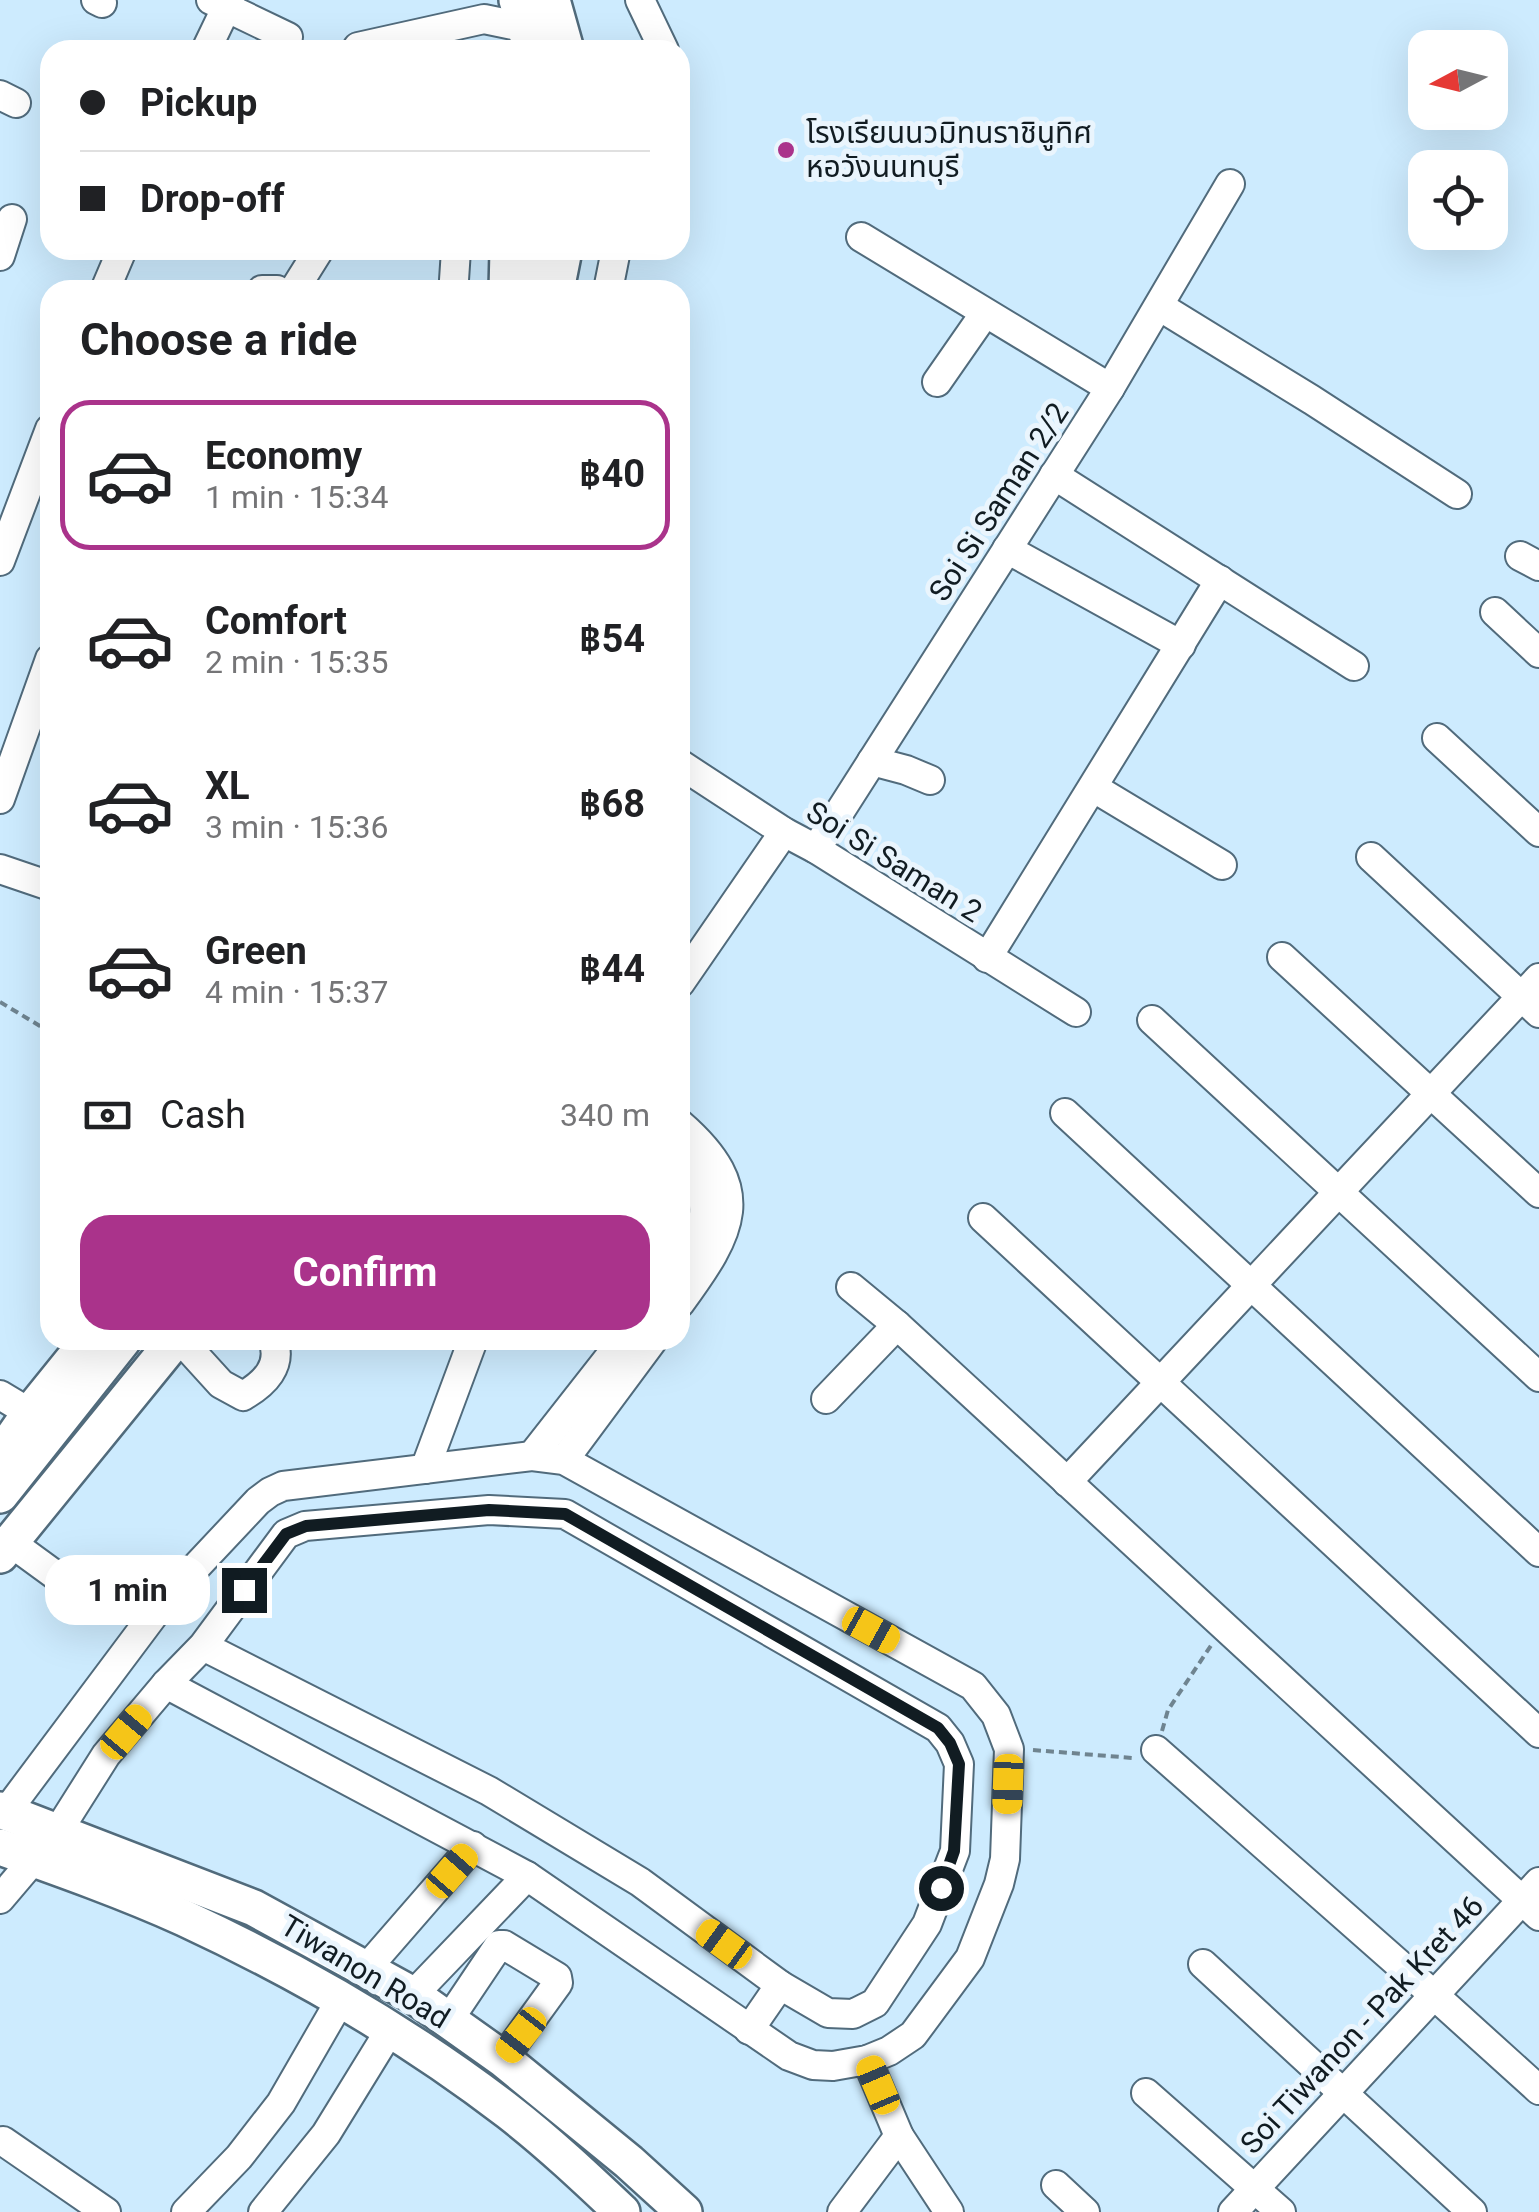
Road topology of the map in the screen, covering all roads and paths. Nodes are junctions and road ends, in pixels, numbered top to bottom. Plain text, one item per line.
1 (552, 0) edge
2 (576, 0) edge
3 (640, 0) edge
4 (222, 2) edge
5 (507, 21) edge
6 (288, 38) dead end
7 (209, 40) edge
8 (398, 40) edge
9 (563, 40) edge
10 (586, 40) edge
11 (659, 40) edge
12 (1230, 184) dead end
13 (12, 219) dead end
14 (860, 238) dead end
15 (0, 256) edge
16 (455, 260) edge
17 (454, 280) dead end
18 (1158, 306) junction
19 (985, 313) junction
20 (937, 382) dead end
21 (1110, 388) junction
22 (40, 455) edge
23 (1054, 475) junction
24 (1457, 494) dead end
25 (1007, 549) junction
26 (0, 561) edge
27 (1220, 580) junction
28 (1495, 612) dead end
29 (1181, 644) junction
30 (1538, 649) edge
31 (1354, 666) dead end
32 (40, 688) edge
33 (1437, 738) dead end
34 (872, 761) junction
35 (690, 771) edge
36 (930, 780) dead end
37 (1094, 788) junction
38 (0, 799) edge
39 (784, 832) junction
40 (1539, 832) edge
41 (816, 849) junction
42 (1371, 858) dead end
43 (1222, 865) dead end
44 (0, 869) edge
45 (40, 883) edge
46 (1282, 957) dead end
47 (987, 958) junction
48 (690, 968) edge
49 (1533, 996) edge
50 (0, 1002) edge
51 (1076, 1012) dead end
52 (1152, 1020) dead end
53 (40, 1026) edge
54 (1431, 1094) junction
55 (1066, 1114) dead end
56 (690, 1133) edge
57 (690, 1169) edge
58 (1338, 1192) junction
59 (1539, 1193) edge
60 (983, 1218) dead end
61 (690, 1260) edge
62 (690, 1279) edge
63 (1251, 1285) junction
64 (852, 1286) dead end
65 (896, 1324) junction
66 (81, 1350) edge
67 (117, 1350) edge
68 (141, 1350) edge
69 (169, 1350) edge
70 (188, 1350) edge
71 (277, 1350) edge
72 (469, 1350) edge
73 (615, 1350) edge
74 (646, 1350) edge
75 (1539, 1378) edge
76 (1161, 1382) junction
77 (0, 1395) edge
78 (826, 1400) dead end
79 (88, 1402) junction
80 (30, 1414) junction
81 (0, 1456) edge
82 (532, 1456) junction
83 (564, 1460) junction
84 (425, 1469) junction
85 (1067, 1482) junction
86 (0, 1495) edge
87 (3, 1543) edge
88 (1539, 1552) edge
89 (73, 1588) dead end
90 (1223, 1627) junction
91 (203, 1646) junction
92 (166, 1684) junction
93 (1534, 1718) edge
94 (1008, 1749) junction
95 (1156, 1750) junction
96 (2, 1823) edge
97 (58, 1831) junction
98 (473, 1846) junction
99 (34, 1859) junction
100 (527, 1876) junction
101 (0, 1899) edge
102 (1533, 1900) edge
103 (1204, 1964) dead end
104 (366, 1969) junction
105 (780, 1985) junction
106 (414, 1994) junction
107 (1434, 1995) junction
108 (341, 1999) junction
109 (448, 2021) junction
110 (390, 2030) junction
111 (749, 2030) junction
112 (502, 2059) junction
113 (867, 2060) junction
114 (1539, 2090) edge
115 (1146, 2093) dead end
116 (1343, 2093) junction
117 (899, 2136) junction
118 (3, 2141) dead end
119 (1056, 2185) dead end
120 (1255, 2188) junction
121 (268, 2210) edge
122 (106, 2212) edge
123 (186, 2212) edge
124 (622, 2212) edge
125 (684, 2212) edge
126 (842, 2212) edge
127 (949, 2212) edge
128 (1085, 2212) edge
129 (1233, 2212) edge
130 (1281, 2212) edge
131 (1472, 2212) edge

1 - 9 main road
2 - 10 main road
3 - 11 street
4 - 6 street
4 - 7 street
5 - 8 street
12 - 18 street, Soi Si Saman 2/2
13 - 15 street
14 - 19 street
16 - 17 street
18 - 21 street, Soi Si Saman 2/2
18 - 24 street
19 - 20 street
19 - 21 street
21 - 23 street, Soi Si Saman 2/2
22 - 26 street
23 - 25 street, Soi Si Saman 2/2
23 - 27 street
25 - 29 street
25 - 34 street, Soi Si Saman 2/2
27 - 29 street
27 - 31 street
28 - 30 street
29 - 37 street
32 - 38 street
33 - 40 street
34 - 36 street
34 - 41 street, Soi Si Saman 2/2
35 - 39 street, Soi Si Saman 2
37 - 43 street
37 - 47 street
39 - 41 street, Soi Si Saman 2
39 - 48 street
41 - 47 street, Soi Si Saman 2
42 - 49 street
44 - 45 street
46 - 54 street
47 - 51 street, Soi Si Saman 2
49 - 54 street
50 - 53 path
52 - 58 street
54 - 58 street
54 - 59 street
55 - 63 street
56 - 62 street
57 - 61 street
58 - 63 street
58 - 75 street
60 - 76 street
63 - 76 street
63 - 88 street
64 - 65 street
65 - 78 street
65 - 85 street
66 - 80 main road
67 - 79 main road
68 - 79 main road
69 - 87 main road
70 - 71 street
72 - 84 street
73 - 82 street
74 - 83 street
76 - 85 street
76 - 93 street
77 - 80 street
79 - 86 main road
79 - 87 main road
80 - 81 main road
82 - 83 street
82 - 84 street
83 - 94 street
84 - 96 street
85 - 90 street
87 - 89 street
90 - 95 path
90 - 102 street
91 - 92 street
91 - 105 street
91 - 105 street
92 - 97 street
92 - 98 street
94 - 95 path
94 - 113 street
95 - 107 street
96 - 97 main road, Tiwanon Road
96 - 99 main road, Tiwanon Road
97 - 104 main road, Tiwanon Road
98 - 100 street
98 - 104 street
99 - 101 street
99 - 108 main road, Tiwanon Road
100 - 106 street
100 - 111 street
102 - 107 street, Soi Tiwanon - Pak Kret 46
103 - 116 street
104 - 106 main road, Tiwanon Road
105 - 111 street
106 - 109 main road, Tiwanon Road
107 - 114 street
107 - 116 street, Soi Tiwanon - Pak Kret 46
108 - 110 main road, Tiwanon Road
108 - 123 street
109 - 112 main road, Tiwanon Road
109 - 112 street
110 - 121 street
110 - 124 main road, Tiwanon Road
111 - 113 street
112 - 125 main road, Tiwanon Road
113 - 117 street
115 - 120 street
116 - 120 street, Soi Tiwanon - Pak Kret 46
116 - 131 street
117 - 126 street
117 - 127 street
118 - 122 street
119 - 128 street
120 - 129 street, Soi Tiwanon - Pak Kret 46
120 - 130 street

